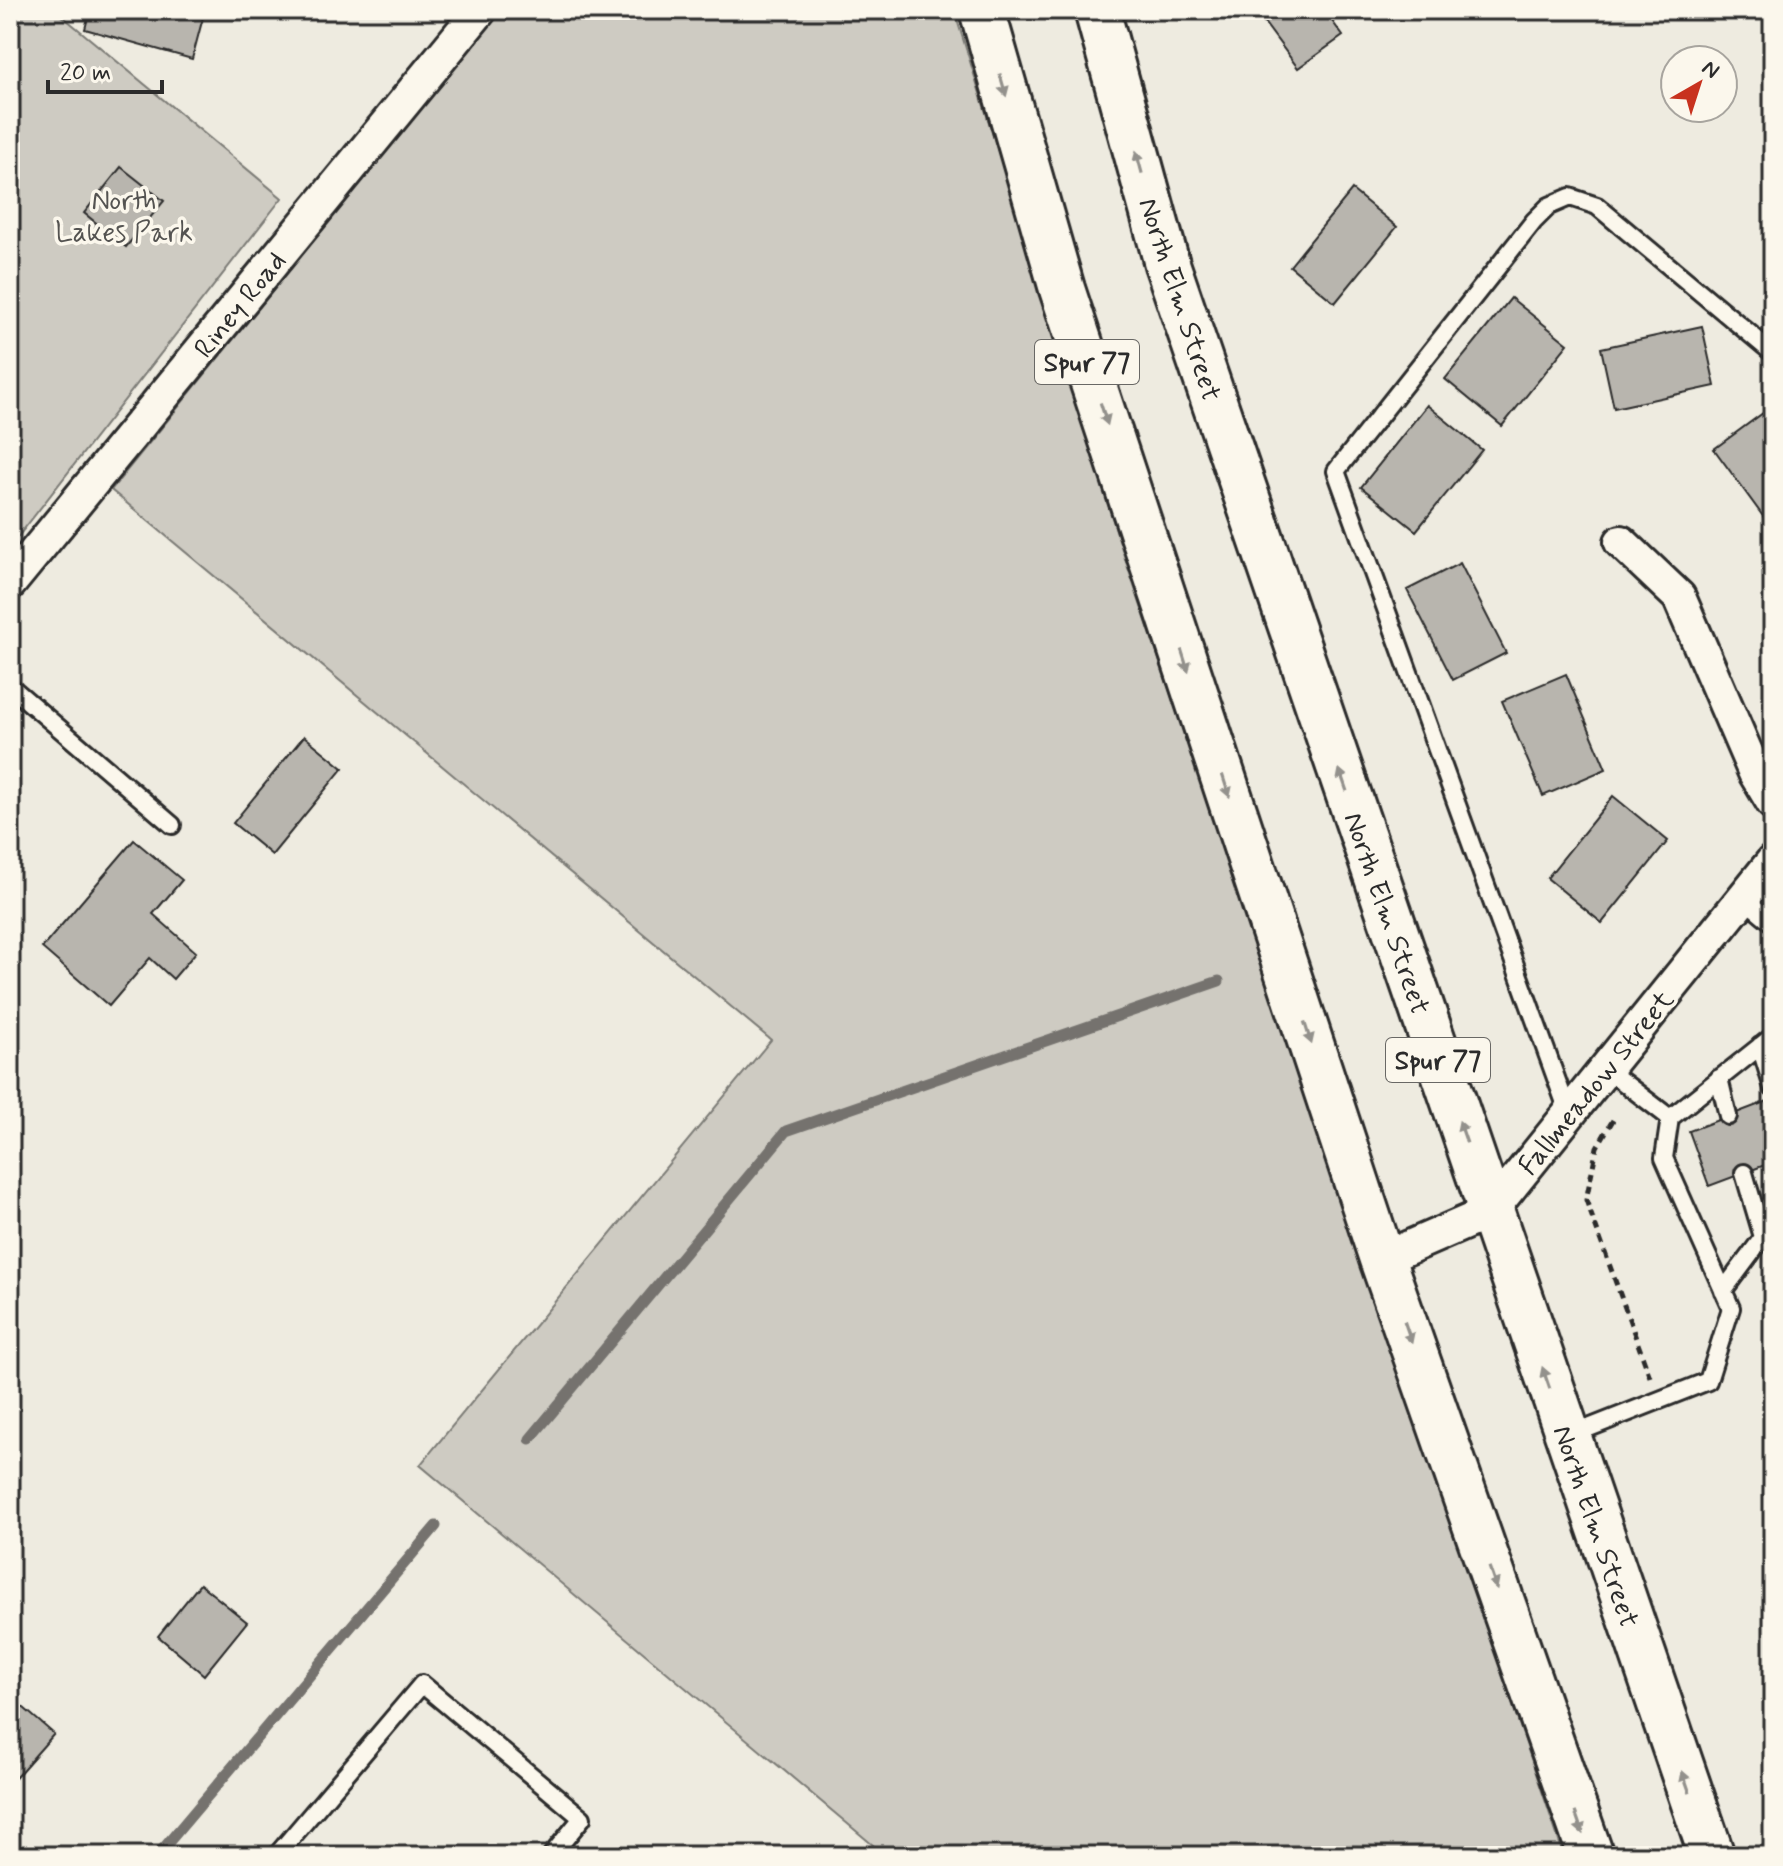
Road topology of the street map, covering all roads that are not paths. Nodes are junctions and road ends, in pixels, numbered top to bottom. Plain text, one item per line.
1 (982, 10) edge
2 (1097, 10) edge
3 (467, 15) edge
4 (1773, 353) edge
5 (1621, 542) dead end
6 (10, 583) edge
7 (10, 686) edge
8 (1773, 803) edge
9 (172, 825) dead end
10 (1773, 861) edge
11 (1743, 898) junction
12 (1773, 923) edge
13 (1766, 1041) edge
14 (1606, 1069) junction
15 (1719, 1078) junction
16 (1773, 1088) edge
17 (1569, 1114) junction
18 (1728, 1116) dead end
19 (1670, 1118) junction
20 (1744, 1173) dead end
21 (1490, 1212) junction
22 (1768, 1230) edge
23 (1382, 1259) junction
24 (1723, 1291) junction
25 (1566, 1437) junction
26 (276, 1856) edge
27 (551, 1856) edge
28 (1591, 1856) edge
29 (1712, 1856) edge

1 -> 23 main road, Spur 77
21 -> 2 main road, North Elm Street / Spur 77
3 - 6 street, Riney Road
4 - 17 lane
5 - 8 street
7 - 9 lane
10 - 11 street, Fallmeadow Street
11 - 12 lane
11 - 14 street, Fallmeadow Street
13 - 15 lane
13 - 16 lane
14 - 17 street, Fallmeadow Street
14 - 19 lane
15 - 18 lane
15 - 19 lane
17 - 21 street, Fallmeadow Street
19 - 24 lane
20 - 22 lane
21 - 23 street, Fallmeadow Street
25 -> 21 main road, North Elm Street / Spur 77
22 - 24 lane
23 -> 28 main road, Spur 77
24 - 25 lane
29 -> 25 main road, North Elm Street / Spur 77
26 - 27 lane

